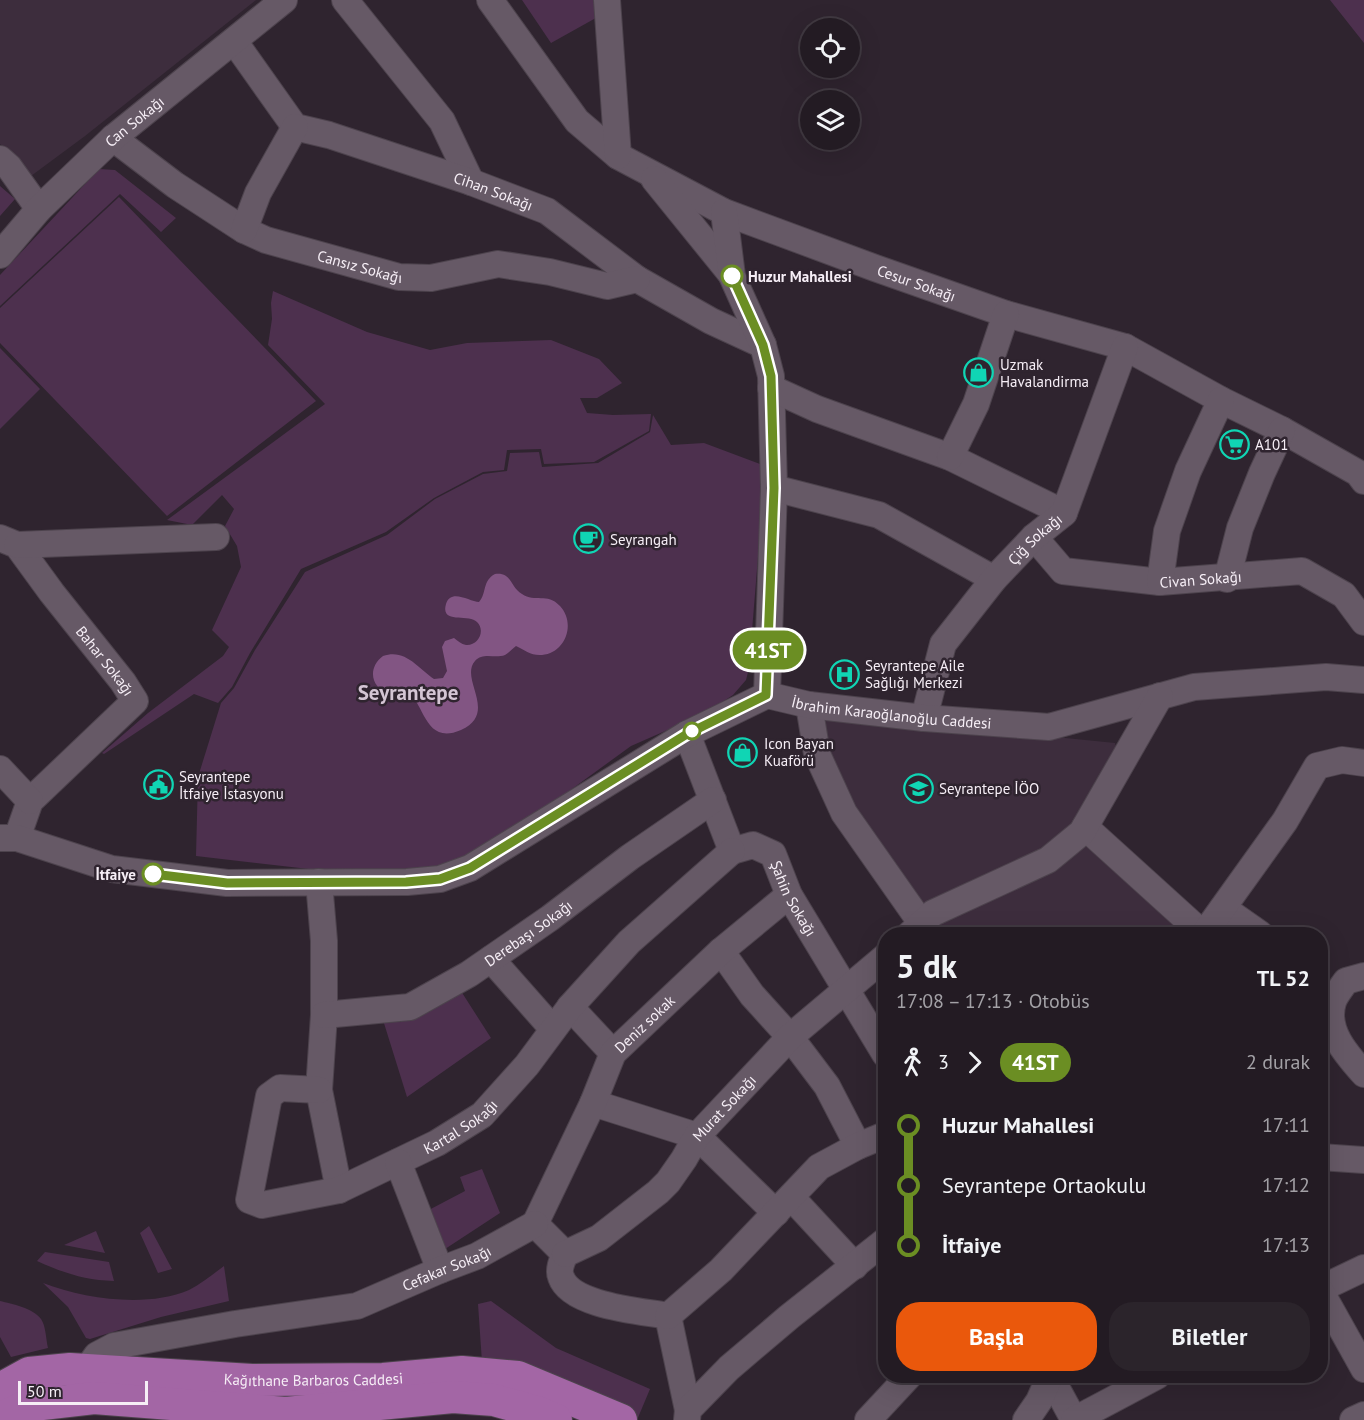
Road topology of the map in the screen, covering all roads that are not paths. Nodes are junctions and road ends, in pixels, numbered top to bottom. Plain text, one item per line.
1 (284, 0) edge
2 (345, 0) edge
3 (490, 0) edge
4 (607, 0) edge
5 (234, 41) junction
6 (295, 127) junction
7 (113, 138) junction
8 (618, 156) junction
9 (0, 159) edge
10 (648, 172) junction
11 (471, 182) junction
12 (39, 209) junction
13 (724, 212) junction
14 (244, 230) junction
15 (0, 255) edge
16 (732, 276) junction
17 (638, 279) junction
18 (1006, 314) junction
19 (763, 345) junction
20 (1125, 347) junction
21 (771, 388) junction
22 (1221, 400) junction
23 (1282, 430) junction
24 (951, 457) junction
25 (1364, 481) edge
26 (774, 488) junction
27 (1064, 513) junction
28 (216, 537) dead end
29 (1034, 537) junction
30 (8, 541) edge
31 (994, 579) junction
32 (1227, 579) junction
33 (1160, 582) junction
34 (1364, 622) edge
35 (1364, 681) edge
36 (766, 695) junction
37 (1160, 696) junction
38 (809, 705) junction
39 (924, 718) junction
40 (687, 734) junction
41 (1364, 763) edge
42 (0, 769) edge
43 (713, 800) junction
44 (30, 801) junction
45 (1085, 827) junction
46 (9, 838) edge
47 (732, 851) junction
48 (319, 882) junction
49 (789, 895) junction
50 (1223, 908) junction
51 (917, 927) edge
52 (923, 927) edge
53 (1196, 927) edge
54 (1209, 927) edge
55 (1250, 927) edge
56 (721, 951) junction
57 (491, 959) junction
58 (878, 963) edge
59 (1364, 976) edge
60 (848, 990) junction
61 (570, 1007) junction
62 (324, 1015) junction
63 (552, 1028) junction
64 (790, 1037) junction
65 (878, 1042) edge
66 (614, 1053) junction
67 (1364, 1074) edge
68 (319, 1090) junction
69 (593, 1103) junction
70 (697, 1136) junction
71 (878, 1137) edge
72 (858, 1146) junction
73 (1328, 1157) edge
74 (1364, 1160) edge
75 (398, 1162) junction
76 (339, 1190) junction
77 (783, 1205) junction
78 (535, 1224) junction
79 (878, 1247) edge
80 (565, 1254) junction
81 (855, 1266) junction
82 (1364, 1268) edge
83 (440, 1270) junction
84 (1328, 1286) edge
85 (1328, 1304) edge
86 (668, 1316) junction
87 (87, 1369) junction
88 (1364, 1369) edge
89 (903, 1383) edge
90 (1047, 1383) edge
91 (1054, 1383) edge
92 (1144, 1383) edge
93 (0, 1389) edge
94 (687, 1415) edge
95 (1364, 1415) edge
96 (544, 1418) edge
97 (0, 1419) edge
98 (621, 1420) edge
99 (869, 1420) edge
100 (1026, 1420) edge
101 (1074, 1420) edge
102 (1353, 1420) edge

1 - 5 street, Can Sokağı
2 - 11 street
3 - 8 street, Cesur Sokağı
4 - 8 street
5 - 6 street
5 - 7 street, Can Sokağı
6 - 11 street, Cihan Sokağı
6 - 14 street
7 - 12 street, Can Sokağı
7 - 14 street, Cansız Sokağı
8 - 10 street, Cesur Sokağı
9 - 12 street
10 - 13 street, Cesur Sokağı
10 - 16 street
11 - 17 street, Cihan Sokağı
12 - 15 street, Can Sokağı
13 - 16 street
13 - 18 street, Cesur Sokağı
14 - 17 street, Cansız Sokağı
16 - 19 street
17 - 19 street, Cihan Sokağı
18 - 20 street, Cesur Sokağı
18 - 24 street
19 - 21 street
20 - 22 street, Cesur Sokağı
20 - 27 street, Çiğ Sokağı
21 - 24 street
21 - 26 street
22 - 23 street, Cesur Sokağı
22 - 33 street
23 - 25 street, Cesur Sokağı
23 - 32 street
24 - 27 street
26 - 31 street
26 - 36 street
27 - 29 street, Çiğ Sokağı
28 - 30 street
29 - 31 street, Çiğ Sokağı
29 - 33 street, Civan Sokağı
30 - 44 street, Bahar Sokağı
31 - 39 street, Çiğ Sokağı
32 - 33 street, Civan Sokağı
32 - 34 street, Civan Sokağı
35 - 37 street, İbrahim Karaoğlanoğlu Caddesi
36 - 38 street, İbrahim Karaoğlanoğlu Caddesi
36 - 40 street
37 - 39 street, İbrahim Karaoğlanoğlu Caddesi
37 - 45 street
38 - 39 street, İbrahim Karaoğlanoğlu Caddesi
38 - 51 street
40 - 43 street
40 - 48 street
41 - 50 street
42 - 44 street
43 - 47 street
43 - 57 street, Derebaşı Sokağı
44 - 46 street, Bahar Sokağı
45 - 52 street
45 - 53 street
46 - 48 street
47 - 49 street, Şahin Sokağı
47 - 61 street, Kartal Sokağı
48 - 62 street
49 - 56 street, Deniz sokak
49 - 60 street, Şahin Sokağı
50 - 54 street
50 - 55 street
56 - 64 street
56 - 66 street, Deniz sokak
57 - 62 street, Derebaşı Sokağı
57 - 63 street
58 - 60 street, Murat Sokağı
59 - 67 street
60 - 64 street, Murat Sokağı
60 - 65 street, Şahin Sokağı
61 - 63 street, Kartal Sokağı
61 - 66 street
62 - 68 street
63 - 75 street, Kartal Sokağı
64 - 70 street, Murat Sokağı
64 - 72 street
66 - 69 street, Deniz sokak
68 - 76 street
68 - 76 street, Kartal Sokağı
69 - 70 street
69 - 78 street, Deniz sokak
70 - 77 street
70 - 80 street, Murat Sokağı
71 - 72 street
72 - 77 street
73 - 74 street
75 - 76 street, Kartal Sokağı
75 - 83 street
77 - 81 street
77 - 86 street
78 - 80 street
78 - 83 street, Cefakar Sokağı
79 - 81 street
80 - 86 street
81 - 94 street
82 - 84 street
83 - 87 street, Cefakar Sokağı
85 - 88 street
86 - 94 street
87 - 93 main road, Kağıthane Barbaros Caddesi
87 - 98 main road, Kağıthane Barbaros Caddesi
89 - 99 street
90 - 100 street
91 - 101 street
92 - 101 street
95 - 102 street
96 - 97 main road, Kağıthane Barbaros Caddesi

